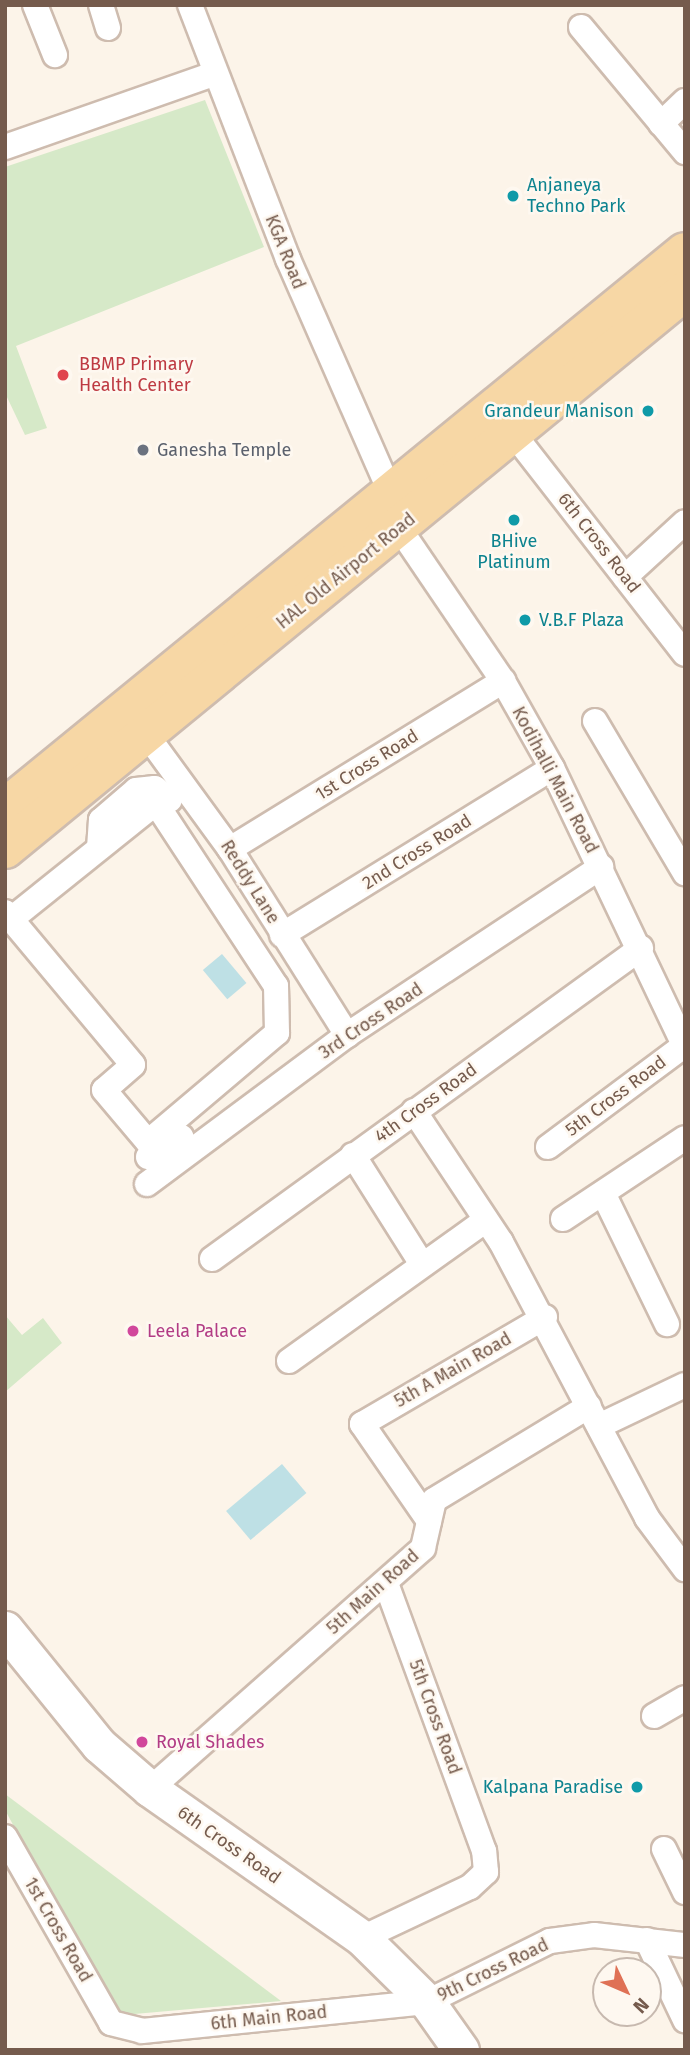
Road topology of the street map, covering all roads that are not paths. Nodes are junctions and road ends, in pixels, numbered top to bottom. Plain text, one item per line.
1 (35, 5) edge
2 (191, 5) edge
3 (581, 27) dead end
4 (55, 55) dead end
5 (214, 75) junction
6 (685, 101) edge
7 (662, 124) junction
8 (5, 147) edge
9 (685, 152) edge
10 (685, 253) edge
11 (685, 291) edge
12 (512, 432) junction
13 (395, 511) junction
14 (685, 522) edge
15 (625, 577) junction
16 (685, 654) edge
17 (503, 681) junction
18 (596, 721) dead end
19 (146, 734) junction
20 (552, 768) junction
21 (170, 800) dead end
22 (5, 808) edge
23 (99, 848) junction
24 (5, 849) edge
25 (230, 849) junction
26 (601, 867) junction
27 (685, 873) edge
28 (8, 916) edge
29 (282, 935) junction
30 (641, 948) junction
31 (347, 1035) junction
32 (685, 1046) edge
33 (114, 1101) junction
34 (414, 1111) junction
35 (181, 1137) dead end
36 (685, 1138) edge
37 (548, 1147) dead end
38 (353, 1156) junction
39 (147, 1184) dead end
40 (603, 1193) junction
41 (563, 1219) dead end
42 (486, 1220) junction
43 (212, 1259) dead end
44 (422, 1264) junction
45 (545, 1317) junction
46 (667, 1324) dead end
47 (289, 1361) dead end
48 (685, 1385) edge
49 (594, 1416) junction
50 (429, 1521) junction
51 (685, 1569) edge
52 (386, 1583) junction
53 (8, 1640) edge
54 (685, 1698) edge
55 (654, 1716) dead end
56 (150, 1789) junction
57 (5, 1838) edge
58 (664, 1849) dead end
59 (685, 1892) edge
60 (362, 1938) junction
61 (647, 1940) junction
62 (685, 1945) edge
63 (427, 2002) junction
64 (685, 2020) edge
65 (111, 2023) joint
66 (461, 2050) edge

1 - 4 street
2 - 5 street, KGA Road
3 - 7 street
5 - 8 street
5 - 13 street, KGA Road
6 - 7 street
7 - 9 street
10 - 13 main road, HAL Old Airport Road
11 - 12 main road, HAL Old Airport Road
12 - 13 main road, HAL Old Airport Road
12 - 15 street, 6th Cross Road
13 - 17 street, Kodihalli Main Road
13 - 19 main road, HAL Old Airport Road
13 - 22 main road, HAL Old Airport Road
14 - 15 street
15 - 16 street, 6th Cross Road
17 - 20 street, Kodihalli Main Road
17 - 25 street, 1st Cross Road
18 - 27 street
19 - 24 main road, HAL Old Airport Road
19 - 25 street, Reddy Lane
20 - 26 street, Kodihalli Main Road
20 - 29 street, 2nd Cross Road
21 - 23 street
23 - 28 street
23 - 33 street
25 - 29 street, Reddy Lane
26 - 30 street, Kodihalli Main Road
26 - 31 street, 3rd Cross Road
28 - 33 street
29 - 31 street, Reddy Lane
30 - 32 street, Kodihalli Main Road
30 - 34 street, 4th Cross Road
31 - 39 street, 3rd Cross Road
32 - 37 street, 5th Cross Road
33 - 35 street
34 - 38 street, 4th Cross Road
34 - 42 street
36 - 40 street
38 - 43 street, 4th Cross Road
38 - 44 street
40 - 41 street
40 - 46 street
42 - 44 street
42 - 45 street
44 - 47 street
45 - 49 street
45 - 50 street, 5th A Main Road
48 - 49 street, 5th Main Road
49 - 50 street, 5th Main Road
49 - 51 street
50 - 52 street, 5th Main Road
52 - 56 street, 5th Main Road
52 - 60 street, 5th Cross Road
53 - 56 street, 6th Cross Road
54 - 55 street
56 - 60 street, 6th Cross Road
57 - 65 street, 1st Cross Road
58 - 59 street
60 - 63 street, 6th Cross Road
61 - 62 street, 9th Cross Road
61 - 63 street, 9th Cross Road
61 - 64 street
63 - 65 street, 6th Main Road
63 - 66 street, 6th Cross Road

